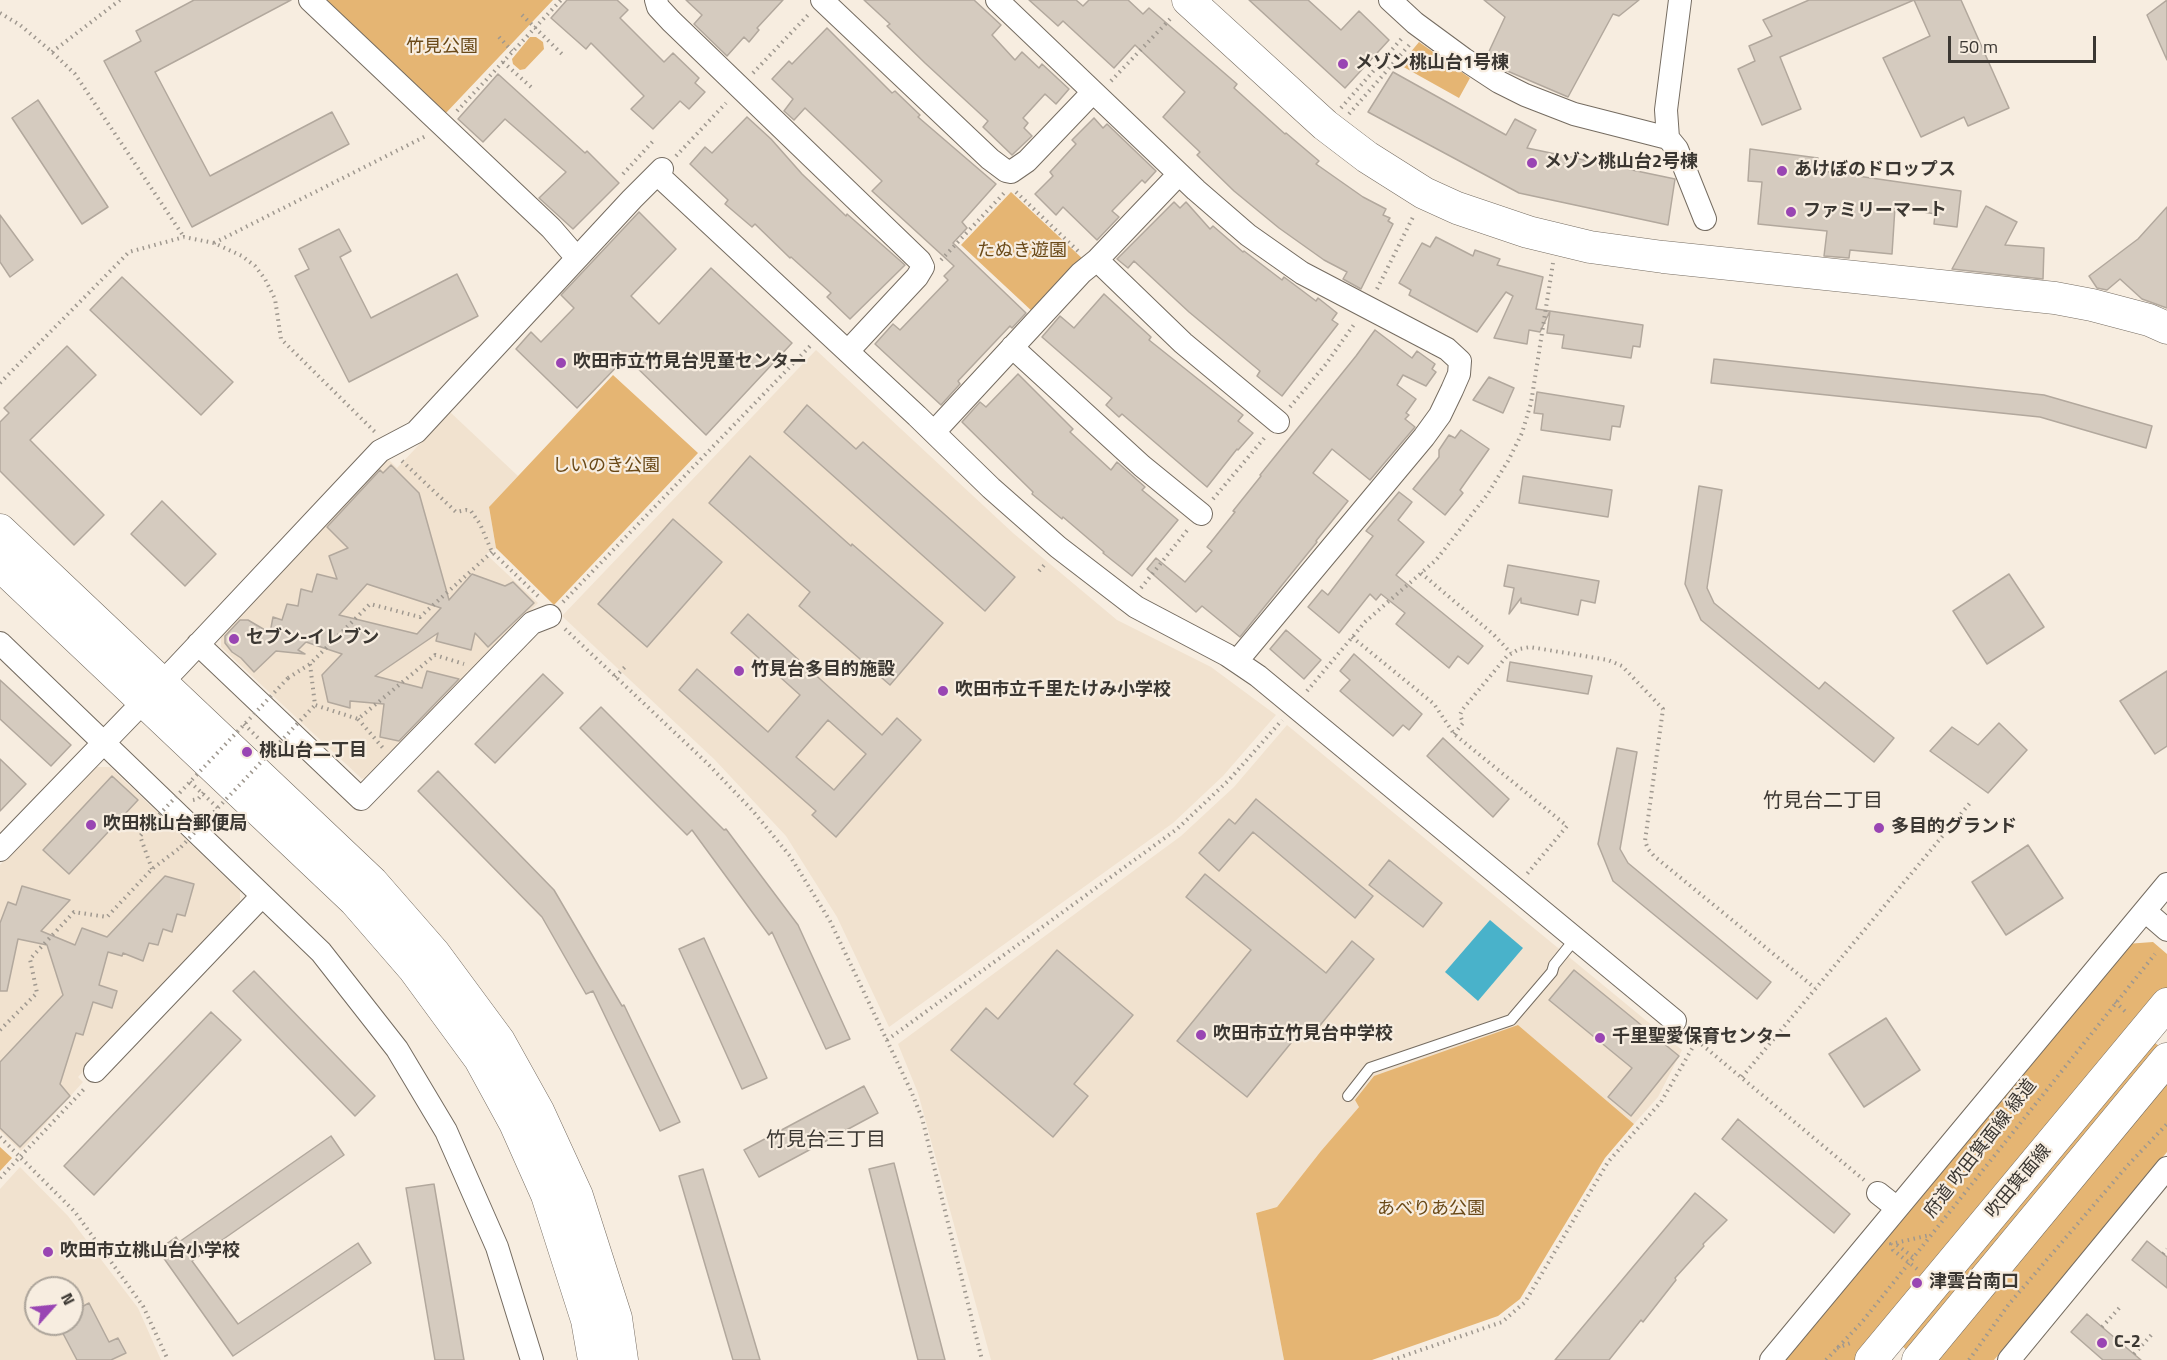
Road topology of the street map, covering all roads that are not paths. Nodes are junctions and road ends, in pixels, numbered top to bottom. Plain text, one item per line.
1 (310, 0) edge
2 (656, 0) edge
3 (822, 0) edge
4 (997, 0) edge
5 (1680, 0) edge
6 (1182, 6) edge
7 (1410, 13) edge
8 (1093, 92) junction
9 (1668, 138) junction
10 (1179, 174) junction
11 (1705, 219) dead end
12 (577, 258) junction
13 (1097, 260) junction
14 (2167, 328) edge
15 (1012, 347) junction
16 (848, 351) junction
17 (1278, 422) dead end
18 (934, 432) junction
19 (1201, 514) dead end
20 (0, 530) edge
21 (0, 565) edge
22 (550, 616) road end
23 (0, 643) edge
24 (198, 644) junction
25 (1237, 661) junction
26 (152, 693) junction
27 (104, 742) junction
28 (0, 850) edge
29 (2167, 884) edge
30 (262, 896) junction
31 (2145, 911) junction
32 (2167, 930) edge
33 (1575, 939) junction
34 (2167, 1004) edge
35 (1675, 1021) road end
36 (2167, 1059) edge
37 (95, 1071) road end
38 (1348, 1096) dead end
39 (2167, 1168) edge
40 (1878, 1193) road end
41 (1897, 1208) junction
42 (532, 1360) edge
43 (594, 1360) edge
44 (622, 1360) edge
45 (1771, 1360) edge
46 (1871, 1360) edge
47 (1918, 1360) edge
48 (2009, 1360) edge

1 - 12 street
2 - 16 street
3 - 8 street
4 - 8 street
5 - 9 street
6 - 14 street
7 - 9 street
8 - 10 street
9 - 11 street
10 - 13 street
10 - 25 street
12 - 16 street
12 - 24 street
13 - 15 street
13 - 17 street
15 - 18 street
15 - 19 street
16 - 18 street
18 - 25 street
20 - 26 street
21 - 26 street
22 - 24 street
23 - 27 street
24 - 26 street
25 - 33 street
26 - 27 street
26 - 43 street
26 - 44 street
27 - 28 street
27 - 30 street
29 - 31 street
30 - 37 street
30 - 42 street
31 - 32 street
31 - 41 street
33 - 35 street
33 - 38 lane
34 - 46 street, 吹田箕面線
36 - 47 street, 吹田箕面線
39 - 48 street
40 - 41 street
41 - 45 street

